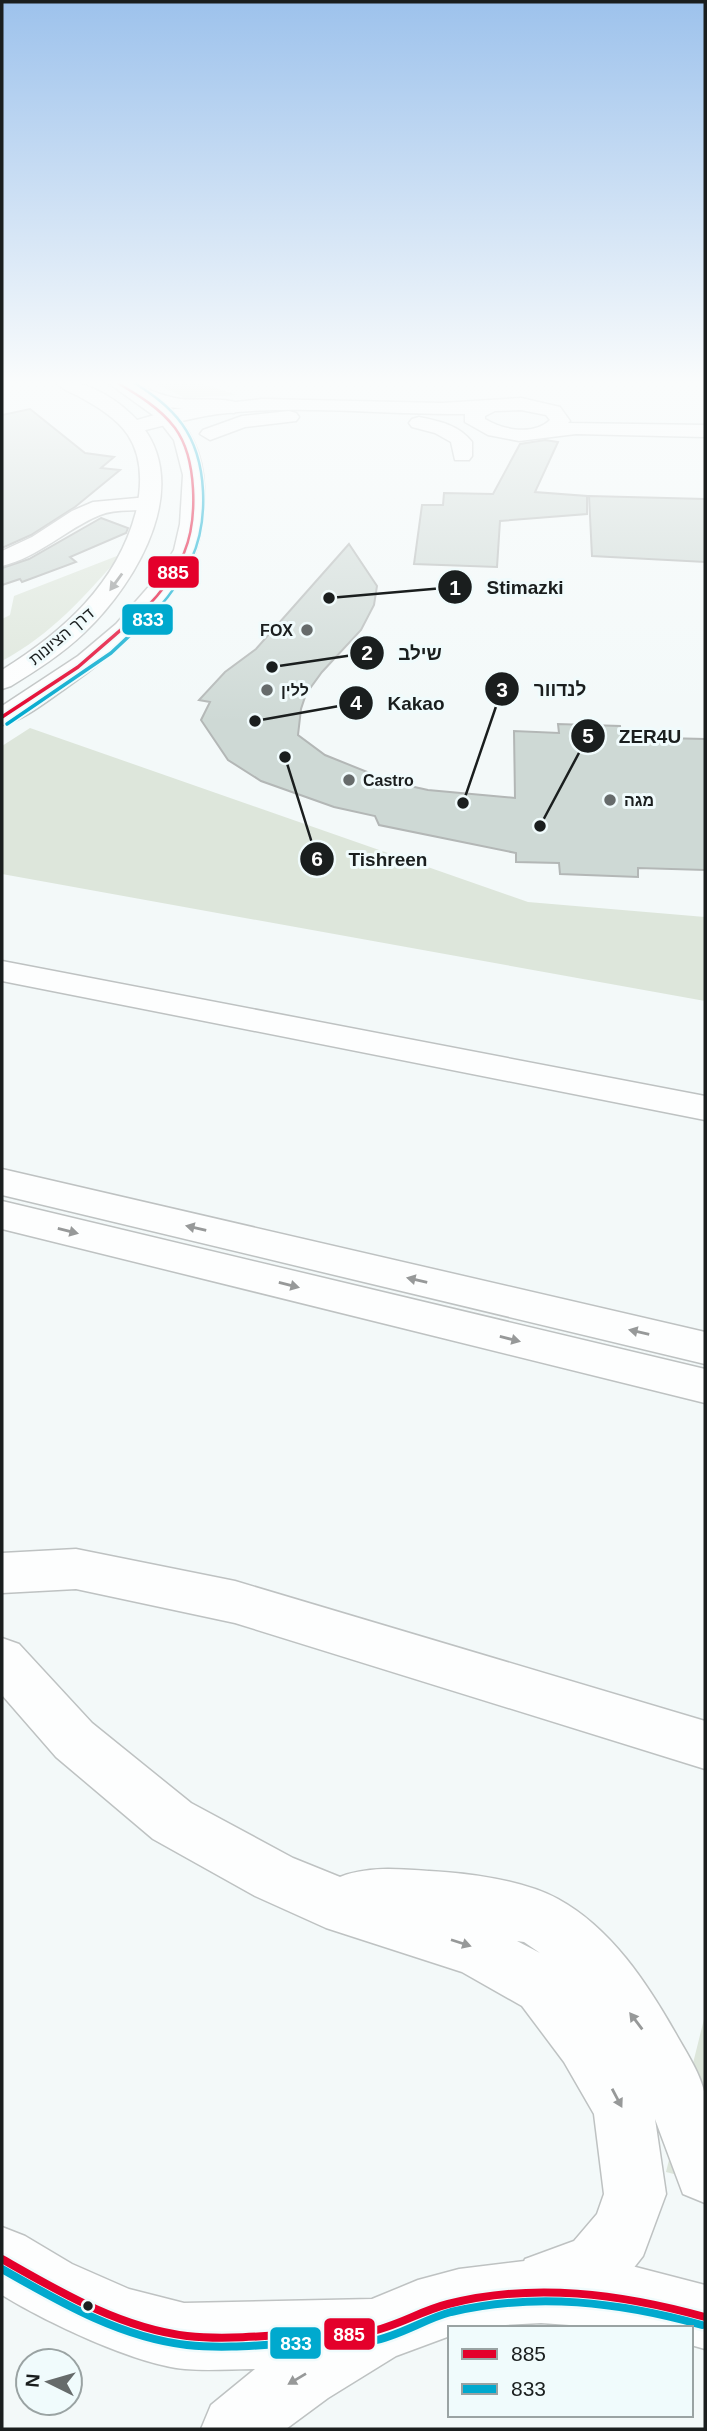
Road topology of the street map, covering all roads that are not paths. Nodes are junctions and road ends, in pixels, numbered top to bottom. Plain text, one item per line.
1 (149, 495) edge
2 (191, 495) edge
3 (148, 503) junction
4 (2, 559) edge
5 (3, 680) edge
6 (2, 718) edge
7 (2, 971) edge
8 (705, 1108) edge
9 (2, 1182) edge
10 (2, 1215) edge
11 (705, 1348) edge
12 (705, 1386) edge
13 (2, 1573) edge
14 (2, 1660) edge
15 (705, 1745) edge
16 (326, 1900) junction
17 (705, 2172) edge
18 (2, 2259) edge
19 (520, 2292) junction
20 (705, 2317) edge
21 (376, 2331) junction
22 (235, 2429) edge

1 - 3 main road, דרך הציונות
2 - 6 main road, דרך הציונות
3 - 4 main road
3 -> 5 main road, דרך הציונות
7 - 8 main road
11 -> 9 main road
10 -> 12 main road
13 - 15 main road
14 - 16 main road
17 -> 16 main road
16 -> 19 main road
18 - 21 main road
19 - 20 main road
19 - 21 main road
21 -> 22 main road

